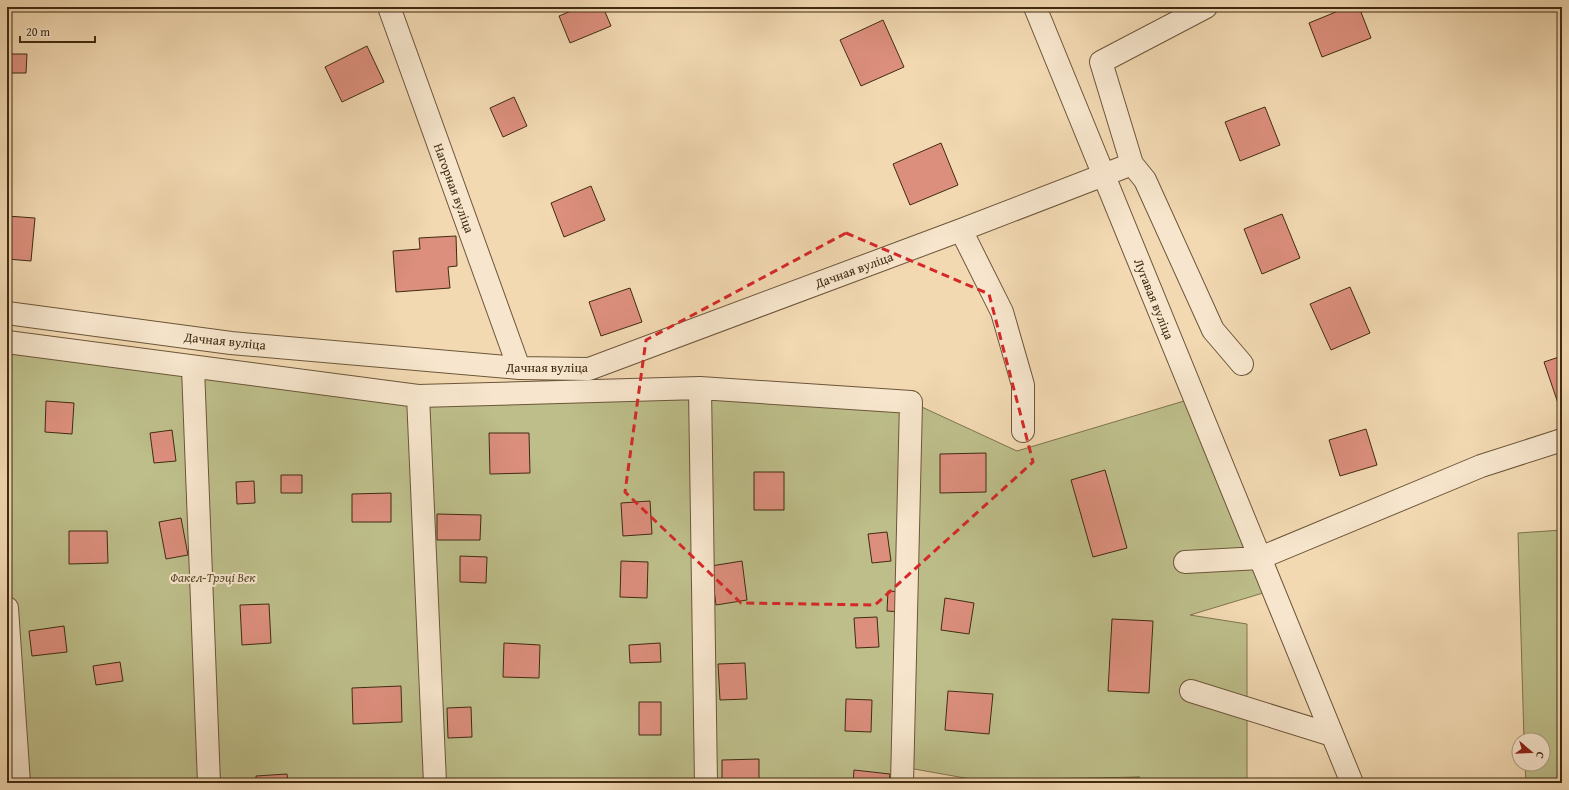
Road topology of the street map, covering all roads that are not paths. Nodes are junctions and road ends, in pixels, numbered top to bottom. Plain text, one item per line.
1 (389, 7) edge
2 (1035, 7) edge
3 (1206, 7) edge
4 (1132, 164) junction
5 (1104, 175) junction
6 (961, 230) junction
7 (7, 313) edge
8 (11, 347) edge
9 (1242, 364) dead end
10 (193, 368) junction
11 (519, 368) junction
12 (700, 388) junction
13 (418, 396) junction
14 (1023, 431) dead end
15 (1562, 440) edge
16 (1260, 558) junction
17 (1186, 562) dead end
18 (7, 608) edge
19 (1191, 691) dead end
20 (1332, 735) junction
21 (19, 783) edge
22 (209, 783) edge
23 (435, 783) edge
24 (706, 783) edge
25 (902, 783) edge
26 (1352, 783) edge

1 - 11 street, Нагорная вуліца
2 - 5 street, Лугавая вуліца
3 - 4 street
4 - 5 street, Дачная вуліца
4 - 9 street
5 - 6 street, Дачная вуліца
5 - 16 street, Лугавая вуліца
6 - 11 street, Дачная вуліца
6 - 14 street
7 - 11 street, Дачная вуліца
8 - 10 street
10 - 13 street
10 - 22 street
12 - 13 street
12 - 24 street
12 - 25 street
13 - 23 street
15 - 16 street
16 - 17 street
16 - 20 street, Лугавая вуліца
18 - 21 street
19 - 20 street
20 - 26 street, Лугавая вуліца

